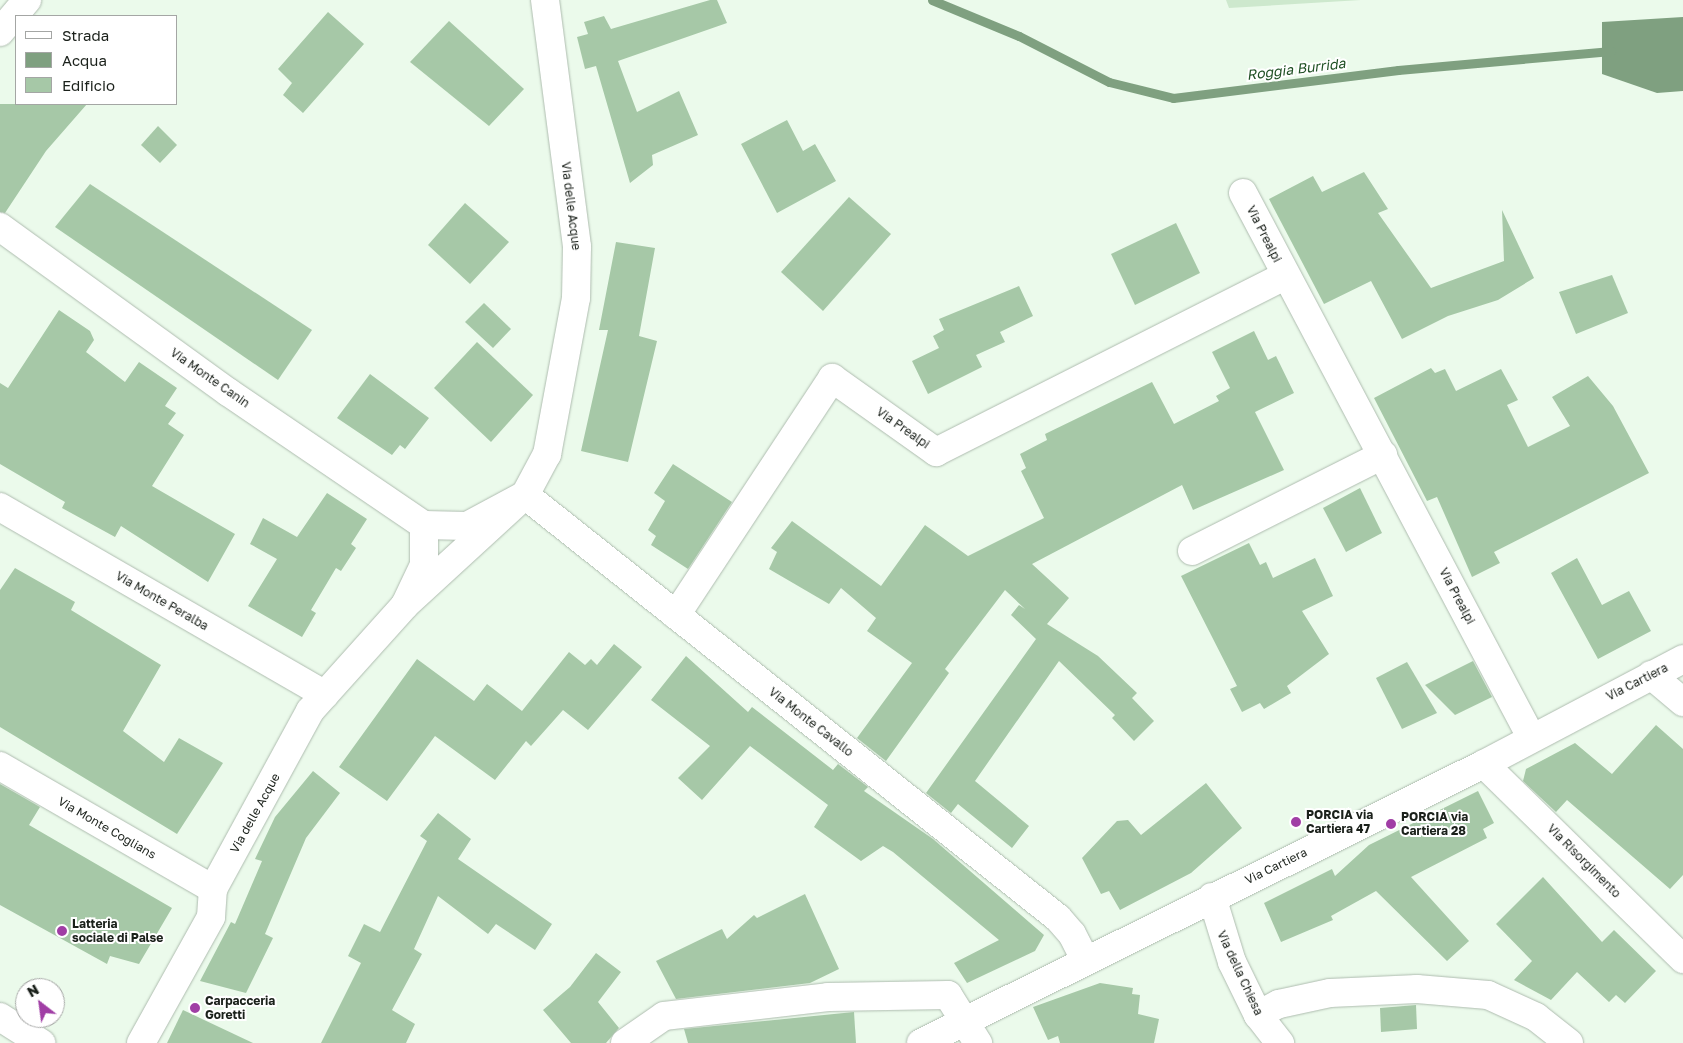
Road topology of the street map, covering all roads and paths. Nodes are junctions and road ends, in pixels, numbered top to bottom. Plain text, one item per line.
1 (27, 0) edge
2 (545, 0) edge
3 (0, 32) edge
4 (1243, 193) dead end
5 (0, 227) edge
6 (1284, 276) junction
7 (1383, 455) junction
8 (525, 494) junction
9 (0, 507) edge
10 (424, 524) junction
11 (1192, 551) dead end
12 (405, 605) junction
13 (676, 615) junction
14 (1683, 658) edge
15 (1651, 675) junction
16 (325, 696) junction
17 (1683, 702) edge
18 (1531, 737) junction
19 (1484, 764) junction
20 (0, 766) edge
21 (213, 889) junction
22 (1212, 897) junction
23 (1683, 959) edge
24 (1085, 960) junction
25 (1258, 1015) junction
26 (0, 1017) edge
27 (972, 1032) edge
28 (41, 1043) edge
29 (142, 1043) edge
30 (626, 1043) edge
31 (921, 1043) edge
32 (1280, 1043) edge
33 (1569, 1043) edge

1 - 3 street
2 - 8 street, Via delle Acque
4 - 6 street, Via Prealpi
5 - 10 street, Via Monte Canin
6 - 7 street, Via Prealpi
6 - 13 street, Via Prealpi
7 - 11 street
7 - 18 street, Via Prealpi
8 - 10 street
8 - 12 street, Via delle Acque
8 - 13 street, Via Monte Cavallo
9 - 16 street, Via Monte Peralba
10 - 12 street, Via delle Acque
12 - 16 street, Via delle Acque
13 - 24 street, Via Monte Cavallo
14 - 15 street, Via Cartiera
15 - 17 street
15 - 18 street, Via Cartiera
16 - 21 street, Via delle Acque
18 - 19 street, Via Cartiera
19 - 22 street, Via Cartiera
19 - 23 street, Via Risorgimento
20 - 21 street, Via Monte Coglians
21 - 29 street, Via delle Acque
22 - 24 street, Via Cartiera
22 - 25 street, Via della Chiesa
24 - 27 street, Via Cartiera
25 - 32 street, Via della Chiesa
25 - 33 street
26 - 28 street
27 - 30 street
27 - 31 street, Via Cartiera

